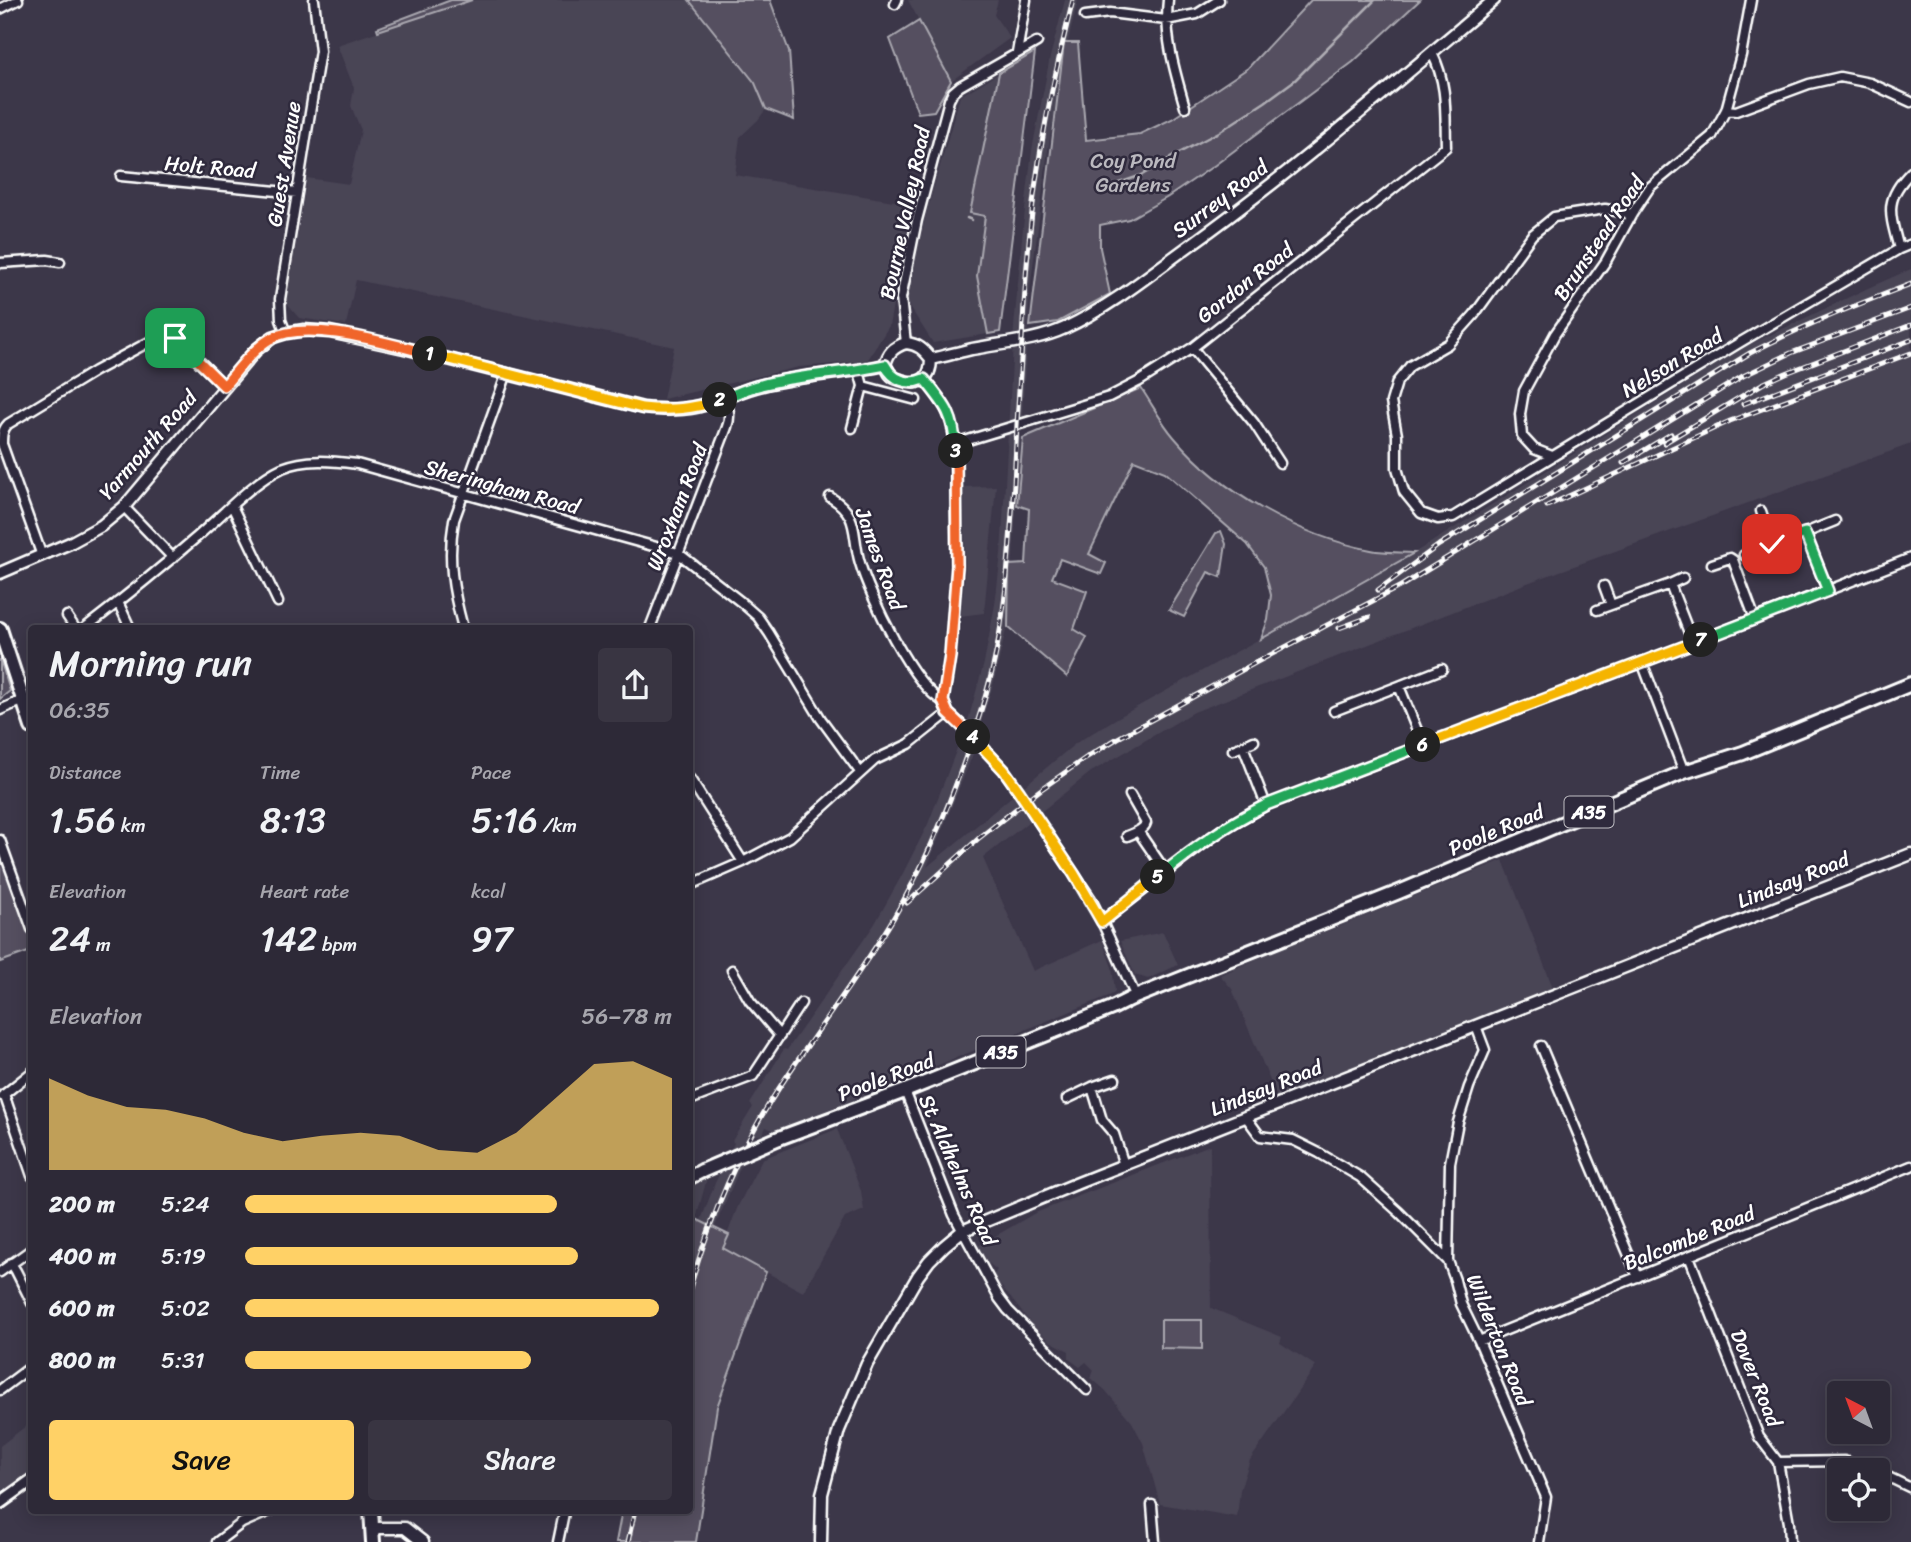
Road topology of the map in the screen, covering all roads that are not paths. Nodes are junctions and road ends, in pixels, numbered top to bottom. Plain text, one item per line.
1 (18, 0) edge
2 (314, 0) edge
3 (1026, 0) edge
4 (1168, 0) edge
5 (1219, 0) edge
6 (1494, 0) edge
7 (1751, 0) edge
8 (0, 9) edge
9 (1085, 16) dead end
10 (1166, 20) junction
11 (1037, 42) dead end
12 (1017, 53) junction
13 (1432, 53) junction
14 (1911, 102) edge
15 (1185, 107) dead end
16 (1726, 110) junction
17 (1911, 172) edge
18 (121, 176) dead end
19 (297, 193) junction
20 (1632, 214) junction
21 (1911, 244) edge
22 (1899, 249) junction
23 (60, 262) dead end
24 (0, 263) edge
25 (286, 332) junction
26 (173, 336) junction
27 (905, 343) junction
28 (185, 348) junction
29 (1192, 348) junction
30 (931, 359) junction
31 (885, 365) junction
32 (859, 371) junction
33 (507, 373) junction
34 (924, 379) junction
35 (224, 386) junction
36 (863, 386) junction
37 (724, 398) junction
38 (916, 400) dead end
39 (852, 428) dead end
40 (955, 444) junction
41 (1552, 456) junction
42 (1280, 463) dead end
43 (463, 495) junction
44 (831, 497) dead end
45 (232, 506) junction
46 (124, 507) junction
47 (1761, 511) dead end
48 (1835, 520) dead end
49 (1805, 533) junction
50 (1772, 544) junction
51 (678, 553) junction
52 (1744, 555) dead end
53 (42, 556) junction
54 (173, 558) junction
55 (1911, 558) edge
56 (1712, 564) dead end
57 (0, 573) edge
58 (1683, 578) dead end
59 (1670, 584) junction
60 (1604, 586) dead end
61 (1828, 591) junction
62 (118, 602) junction
63 (278, 602) dead end
64 (1611, 605) junction
65 (1597, 610) dead end
66 (66, 616) dead end
67 (1755, 619) junction
68 (73, 625) edge
69 (89, 625) edge
70 (129, 625) edge
71 (462, 625) edge
72 (651, 625) edge
73 (0, 628) edge
74 (1693, 643) junction
75 (1642, 662) junction
76 (1442, 669) dead end
77 (1399, 686) junction
78 (1911, 687) edge
79 (23, 700) junction
80 (943, 701) junction
81 (0, 710) edge
82 (1335, 711) dead end
83 (948, 713) junction
84 (28, 715) edge
85 (1254, 741) dead end
86 (1423, 745) junction
87 (1243, 746) junction
88 (1233, 750) dead end
89 (860, 772) junction
90 (1684, 772) junction
91 (693, 784) edge
92 (1130, 794) dead end
93 (1266, 805) junction
94 (1138, 831) junction
95 (1127, 836) dead end
96 (0, 840) edge
97 (1911, 854) edge
98 (743, 862) junction
99 (1166, 872) junction
100 (693, 884) edge
101 (28, 918) edge
102 (1102, 922) junction
103 (732, 970) dead end
104 (1133, 998) junction
105 (801, 1003) dead end
106 (1476, 1026) junction
107 (780, 1036) junction
108 (1541, 1046) dead end
109 (28, 1075) edge
110 (1115, 1079) dead end
111 (1091, 1087) junction
112 (905, 1091) junction
113 (2, 1096) edge
114 (693, 1099) edge
115 (1068, 1099) dead end
116 (1246, 1117) junction
117 (28, 1165) edge
118 (1124, 1165) junction
119 (1911, 1166) edge
120 (693, 1176) edge
121 (962, 1231) junction
122 (28, 1252) edge
123 (1689, 1256) junction
124 (1448, 1261) junction
125 (11, 1263) junction
126 (0, 1272) edge
127 (1638, 1277) junction
128 (28, 1295) edge
129 (1479, 1341) junction
130 (28, 1369) edge
131 (0, 1390) edge
132 (1087, 1390) dead end
133 (1827, 1461) edge
134 (1778, 1462) junction
135 (1890, 1478) edge
136 (28, 1482) edge
137 (1911, 1488) edge
138 (0, 1503) edge
139 (1152, 1505) dead end
140 (263, 1514) edge
141 (371, 1514) edge
142 (563, 1514) edge
143 (373, 1528) junction
144 (217, 1542) edge
145 (373, 1542) edge
146 (423, 1542) edge
147 (558, 1542) edge
148 (821, 1542) edge
149 (1155, 1542) edge
150 (1539, 1542) edge
151 (1790, 1542) edge

1 - 8 street
2 - 19 street, Guest Avenue
3 - 12 street
4 - 10 street
5 - 10 street
6 - 13 street, Surrey Road
7 - 16 street, Brunstead Road
9 - 10 street
10 - 15 street
11 - 12 street
12 - 27 street, Bourne Valley Road
13 - 29 street, Gordon Road
13 - 30 street, Surrey Road
14 - 16 street
16 - 20 street, Brunstead Road
17 - 22 street
18 - 19 street, Holt Road
19 - 25 street, Guest Avenue
20 - 41 street, Brunstead Road
20 - 41 street, Nelson Road
21 - 22 street, Nelson Road
22 - 41 street, Nelson Road
23 - 24 street
25 - 33 street
25 - 35 street, Yarmouth Road
26 - 28 street
26 - 28 street
26 - 53 street
27 - 30 street
27 - 31 street
28 - 35 street
29 - 40 street, Gordon Road
29 - 42 street
30 - 34 street
31 - 32 street
31 - 34 street
32 - 36 street
32 - 37 street
33 - 37 street
33 - 43 street
34 - 40 street
35 - 46 street, Yarmouth Road
36 - 38 street
36 - 39 street
37 - 51 street, Wroxham Road
40 - 80 street
43 - 45 street, Sheringham Road
43 - 51 street, Sheringham Road
43 - 71 street
44 - 80 street, James Road
45 - 54 street, Sheringham Road
45 - 63 street
46 - 53 street, Yarmouth Road
46 - 54 street
47 - 50 street
48 - 49 street
49 - 50 street
49 - 61 street
50 - 52 street
51 - 72 street, Wroxham Road
51 - 89 street, Sheringham Road
53 - 57 street, Yarmouth Road
54 - 62 street, Sheringham Road
55 - 61 street
56 - 67 street
58 - 59 street
59 - 64 street
59 - 74 street
60 - 64 street
61 - 67 street
62 - 69 street, Sheringham Road
62 - 70 street
64 - 65 street
66 - 68 street
67 - 74 street
73 - 79 main road
74 - 75 street
75 - 86 street
75 - 90 street
76 - 77 street
77 - 82 street
77 - 86 street
78 - 90 main road, Poole Road / A35
79 - 81 street
79 - 84 main road
80 - 83 street
83 - 89 street
83 - 102 street
85 - 87 street
86 - 93 street
87 - 88 street
87 - 93 street
89 - 98 street
90 - 104 main road, Poole Road / A35
91 - 98 street
92 - 94 street
93 - 99 street
94 - 95 street
94 - 99 street
96 - 101 street
97 - 106 street, Lindsay Road
98 - 100 street
99 - 102 street
102 - 104 street
103 - 107 street
104 - 112 main road, Poole Road / A35
105 - 107 street
106 - 116 street, Lindsay Road
106 - 124 street, Wilderton Road
107 - 114 street
108 - 127 street
109 - 113 street
110 - 111 street
111 - 115 street
111 - 118 street
112 - 120 main road, Poole Road / A35, bridge
112 - 121 street, St Aldhelms Road
113 - 117 street
116 - 118 street, Lindsay Road
116 - 124 street
118 - 121 street, Lindsay Road
119 - 123 street, Balcombe Road
121 - 132 street, St Aldhelms Road
121 - 148 street, Lindsay Road
122 - 125 street
123 - 127 street, Balcombe Road
123 - 134 street, Dover Road
124 - 129 street, Wilderton Road
125 - 126 street
125 - 128 street
127 - 129 street, Balcombe Road
129 - 150 street, Wilderton Road
130 - 131 street
133 - 134 street
134 - 151 street
135 - 137 street
136 - 138 main road
139 - 149 street
140 - 144 street
141 - 143 main road
142 - 147 street
143 - 145 main road
143 - 146 street

